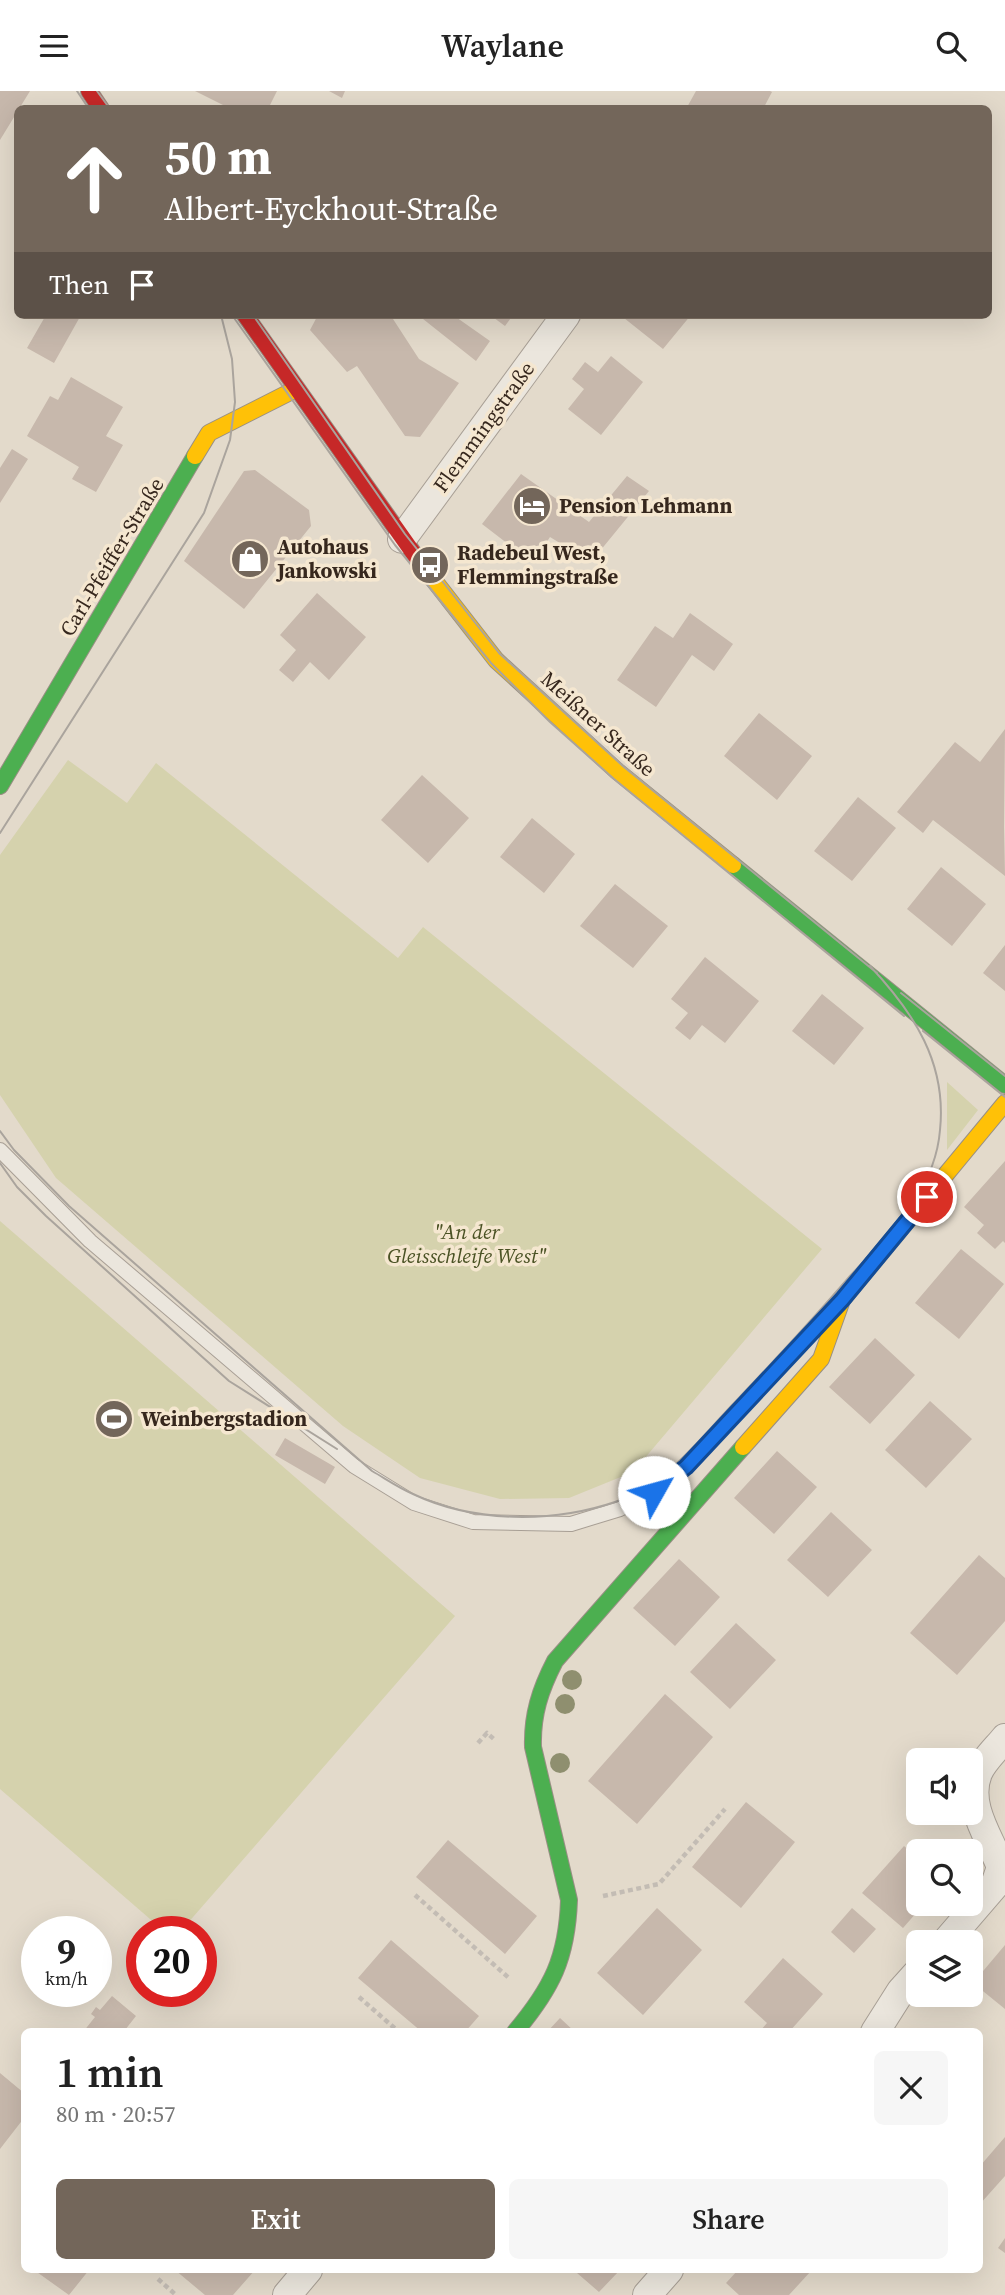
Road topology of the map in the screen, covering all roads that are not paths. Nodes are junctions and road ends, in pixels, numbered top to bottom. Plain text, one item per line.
1 (248, 319) edge
2 (563, 319) edge
3 (296, 389) junction
4 (402, 539) junction
5 (0, 786) edge
6 (1005, 1085) edge
7 (1005, 1103) edge
8 (0, 1150) edge
9 (842, 1300) junction
10 (1005, 1738) edge
11 (956, 1930) edge
12 (906, 1985) edge
13 (518, 2028) edge
14 (877, 2028) edge
15 (305, 2273) edge
16 (666, 2273) edge
17 (287, 2295) edge
18 (647, 2295) edge

1 - 3 street, Meißner Straße
2 - 4 street, Flemmingstraße
3 - 4 street, Meißner Straße
3 - 5 street, Carl-Pfeiffer-Straße
4 - 6 street, Meißner Straße
7 - 9 street
8 - 9 lane
9 - 13 street
10 - 11 street
12 - 14 street
15 - 17 street
16 - 18 street

